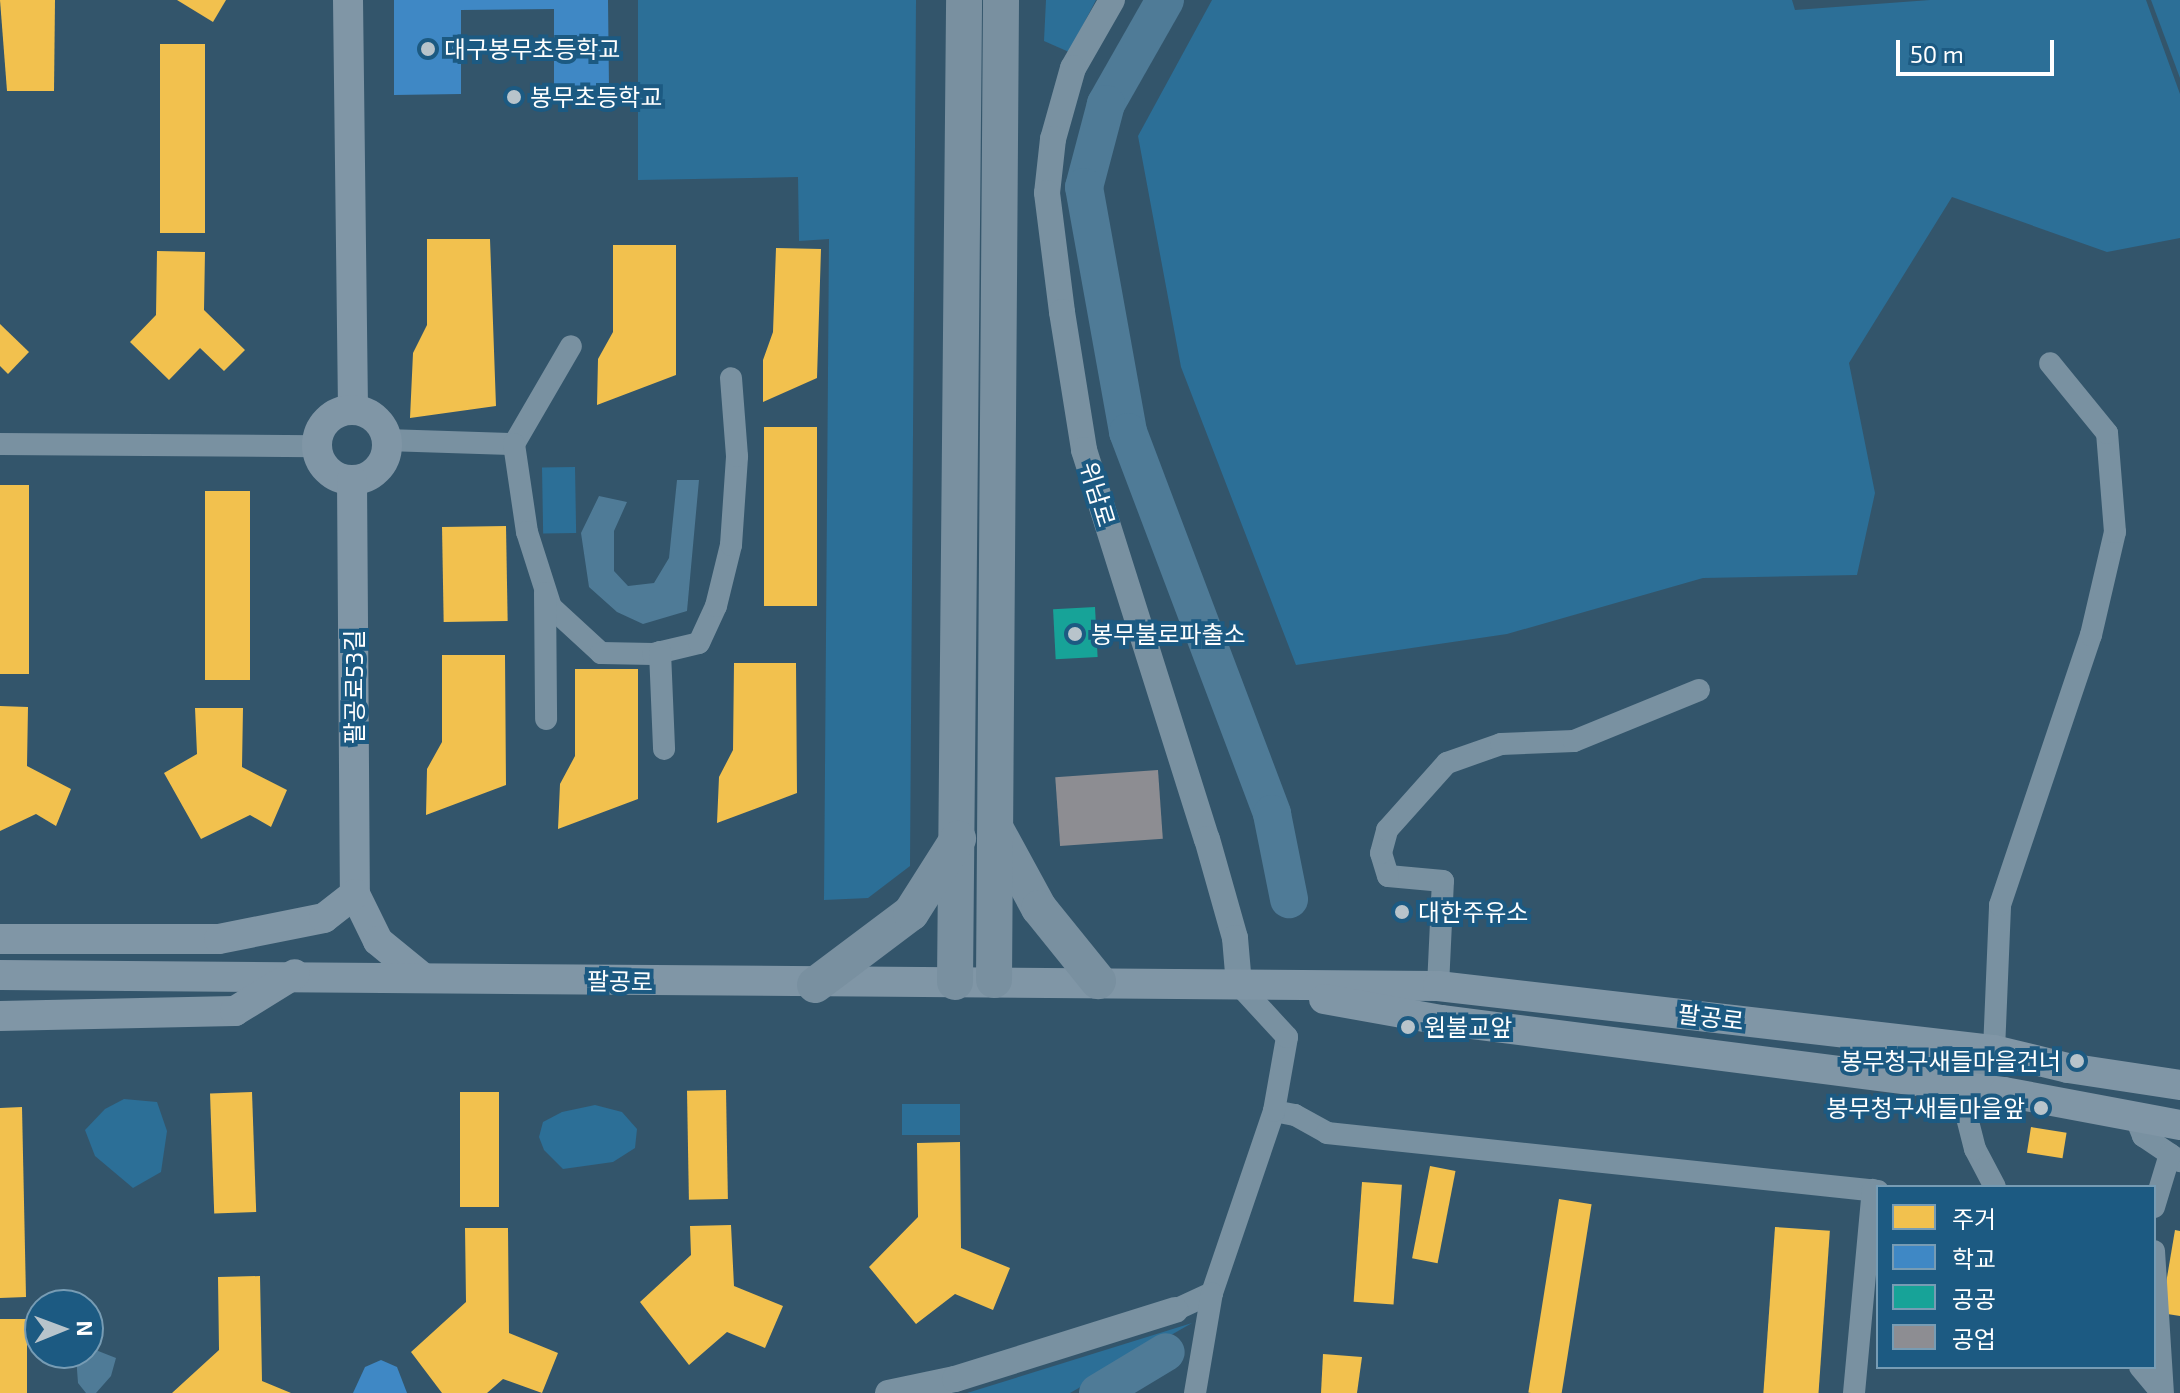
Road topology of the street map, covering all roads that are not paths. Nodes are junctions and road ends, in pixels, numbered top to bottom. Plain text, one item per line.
1 (348, 0) edge
2 (964, 0) edge
3 (1001, 0) edge
4 (1112, 0) edge
5 (571, 346) dead end
6 (2050, 363) dead end
7 (731, 378) dead end
8 (353, 410) junction
9 (386, 440) junction
10 (0, 444) edge
11 (514, 444) junction
12 (317, 446) junction
13 (352, 480) junction
14 (545, 588) junction
15 (660, 652) junction
16 (1699, 690) dead end
17 (546, 719) dead end
18 (664, 749) dead end
19 (995, 827) junction
20 (959, 838) junction
21 (355, 894) junction
22 (0, 939) edge
23 (219, 939) junction
24 (295, 974) junction
25 (0, 975) edge
26 (422, 977) junction
27 (994, 980) junction
28 (1098, 981) junction
29 (955, 982) junction
30 (815, 985) junction
31 (1239, 985) junction
32 (1438, 986) junction
33 (0, 1016) edge
34 (1994, 1050) junction
35 (2180, 1085) edge
36 (1959, 1086) junction
37 (1274, 1111) junction
38 (2135, 1116) junction
39 (2180, 1125) edge
40 (2175, 1158) edge
41 (1994, 1185) edge
42 (1876, 1190) edge
43 (2156, 1202) edge
44 (2156, 1286) edge
45 (1212, 1293) junction
46 (1175, 1310) joint
47 (2142, 1369) edge
48 (888, 1393) edge
49 (1195, 1393) edge
50 (1854, 1393) edge
51 (2162, 1393) edge

1 - 8 main road
2 - 20 highway
3 - 19 highway
4 - 31 street, 위남로
5 - 11 street
6 - 34 street
7 - 15 street
8 - 9 main road
8 - 12 main road
9 - 11 street
9 - 13 main road
10 - 12 street
11 - 14 street
12 - 13 main road
13 - 21 main road, 팔공로53길
14 - 15 street
14 - 17 street
15 - 18 street
16 - 32 street
19 - 27 highway
19 - 28 highway
20 - 29 highway
20 - 30 highway
21 - 23 main road
21 - 26 main road
22 - 23 main road
23 - 24 main road
24 - 25 main road, 팔공로
24 - 26 main road, 팔공로
24 - 33 main road
26 - 30 main road, 팔공로
27 - 28 main road, 팔공로
27 - 29 main road, 팔공로
28 - 31 main road, 팔공로
29 - 30 main road, 팔공로
31 - 32 main road, 팔공로
31 - 36 main road, 팔공로
31 - 37 street
32 - 34 main road, 팔공로
34 - 35 main road, 팔공로
34 - 36 street
36 - 38 main road, 팔공로
36 - 41 street
37 - 42 street
37 - 45 street
38 - 39 main road, 팔공로
38 - 40 street
40 - 43 street
42 - 50 street
44 - 51 street
45 - 46 street
45 - 49 street
46 - 48 street
47 - 51 street

